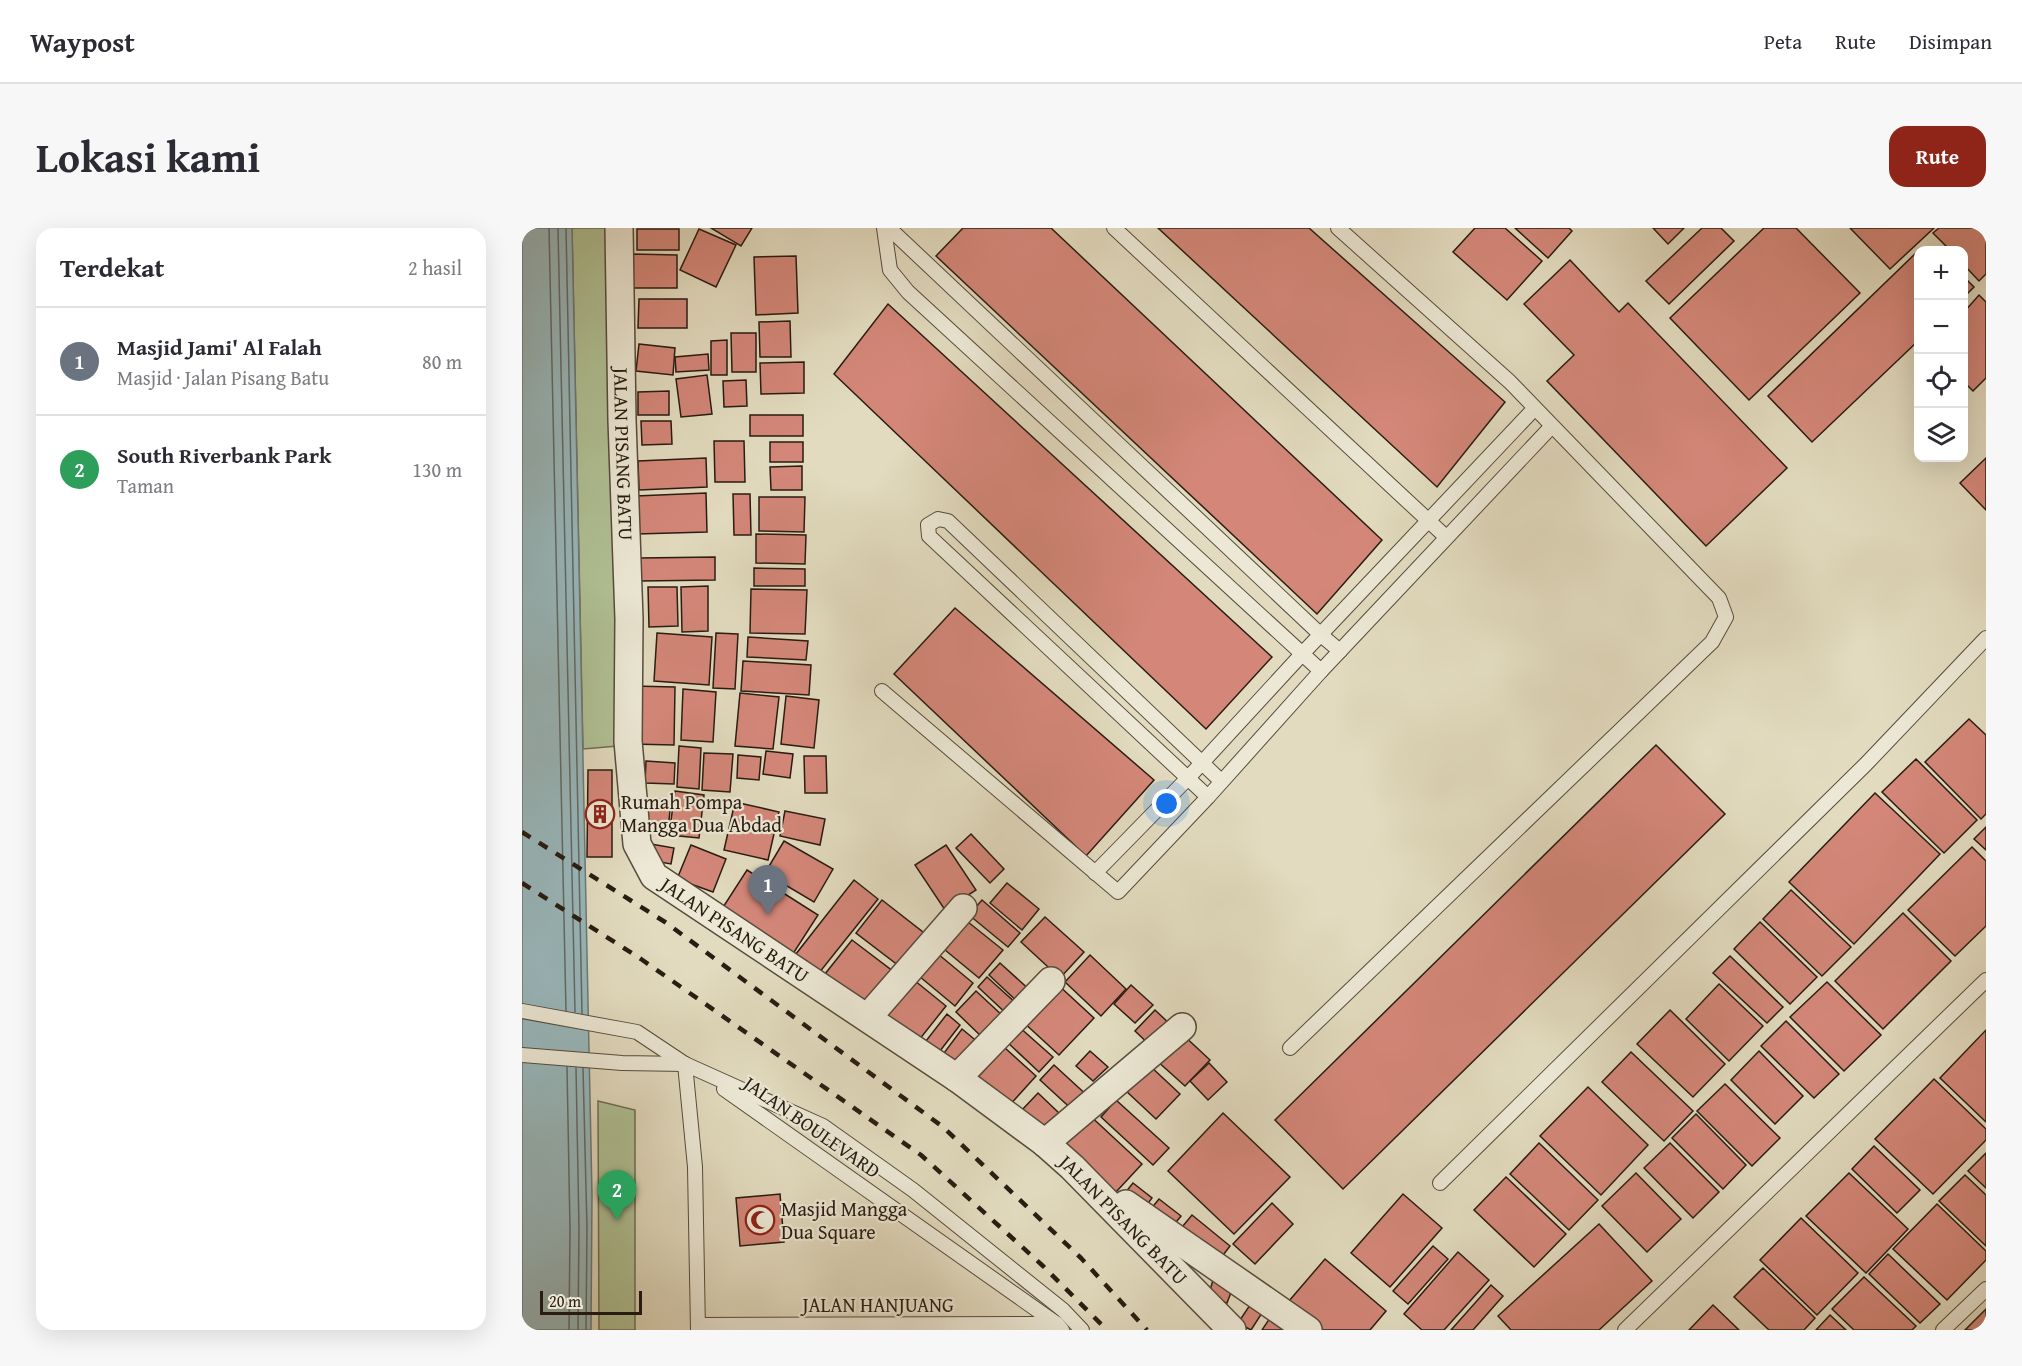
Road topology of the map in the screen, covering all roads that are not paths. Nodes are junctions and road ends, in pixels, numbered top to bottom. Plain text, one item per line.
1 (620, 228) edge
2 (884, 228) edge
3 (889, 228) edge
4 (1114, 228) edge
5 (1338, 228) edge
6 (1534, 409) junction
7 (1552, 426) junction
8 (1429, 520) junction
9 (1446, 537) junction
10 (1321, 635) junction
11 (1986, 638) edge
12 (1340, 651) junction
13 (1303, 653) junction
14 (1321, 671) junction
15 (882, 691) dead end
16 (1200, 763) junction
17 (1188, 778) junction
18 (1221, 781) junction
19 (1208, 797) junction
20 (1095, 873) junction
21 (963, 908) dead end
22 (1986, 980) edge
23 (1051, 981) dead end
24 (522, 1011) edge
25 (868, 1017) junction
26 (1182, 1027) dead end
27 (1290, 1048) dead end
28 (522, 1055) edge
29 (685, 1064) junction
30 (957, 1078) junction
31 (1045, 1143) junction
32 (1072, 1167) junction
33 (1440, 1184) dead end
34 (1986, 1289) edge
35 (1060, 1327) edge
36 (698, 1328) edge
37 (1082, 1330) edge
38 (1232, 1330) edge
39 (1308, 1330) edge
40 (1625, 1330) edge
41 (1943, 1330) edge

1 - 25 street, JALAN PISANG BATU
2 - 13 lane
3 - 10 lane
4 - 8 lane
5 - 6 lane
6 - 7 lane
6 - 8 lane
7 - 9 lane
7 - 27 lane
8 - 9 lane
8 - 10 lane
9 - 12 lane
10 - 12 lane
10 - 13 lane
11 - 33 lane
12 - 14 lane
13 - 14 lane
13 - 16 lane
14 - 18 lane
15 - 20 lane
16 - 17 lane
16 - 17 lane
16 - 18 lane
17 - 19 lane
17 - 20 lane
18 - 19 lane
19 - 20 lane
21 - 25 street
22 - 40 lane
23 - 30 street
24 - 29 lane, JALAN BOULEVARD
25 - 30 street, JALAN PISANG BATU
26 - 31 street
28 - 29 lane
29 - 35 lane, JALAN BOULEVARD
29 - 36 lane
29 - 37 lane
30 - 31 street, JALAN PISANG BATU
31 - 32 street, JALAN PISANG BATU
32 - 38 street, JALAN PISANG BATU
32 - 39 street
34 - 41 lane
35 - 36 lane, JALAN HANJUANG

